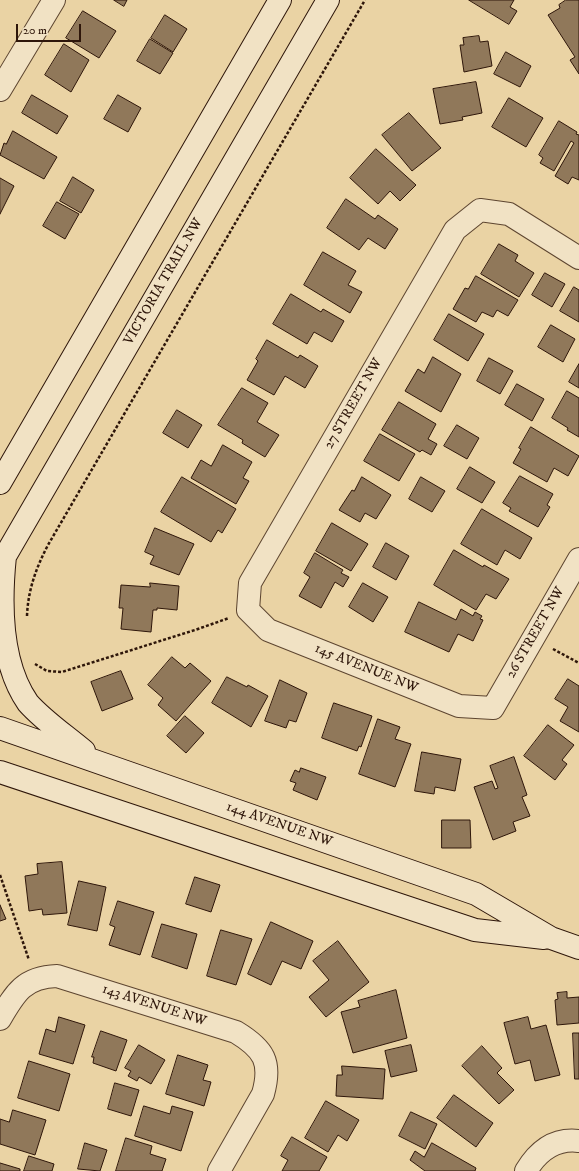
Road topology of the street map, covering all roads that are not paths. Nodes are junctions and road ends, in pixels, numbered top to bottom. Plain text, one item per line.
1 (54, 0) edge
2 (280, 0) edge
3 (328, 0) edge
4 (0, 90) edge
5 (579, 258) edge
6 (0, 483) edge
7 (579, 559) edge
8 (3, 560) edge
9 (248, 610) joint
10 (492, 708) joint
11 (0, 728) edge
12 (96, 760) junction
13 (0, 772) edge
14 (0, 788) edge
15 (54, 791) junction
16 (551, 938) junction
17 (579, 948) edge
18 (0, 1019) edge
19 (579, 1141) edge
20 (219, 1171) edge
21 (526, 1171) edge

1 - 4 street
2 - 6 street
3 - 8 street, VICTORIA TRAIL NW
5 - 9 street, 27 STREET NW
7 - 10 street, 26 STREET NW
8 - 12 street
9 - 10 street, 145 AVENUE NW
11 - 12 street, 144 AVENUE NW
12 - 16 street, 144 AVENUE NW
13 - 15 street, 144 AVENUE NW
14 - 15 street
15 - 16 street, 144 AVENUE NW
16 - 17 street, 144 AVENUE NW
18 - 20 street, 143 AVENUE NW
19 - 21 street

